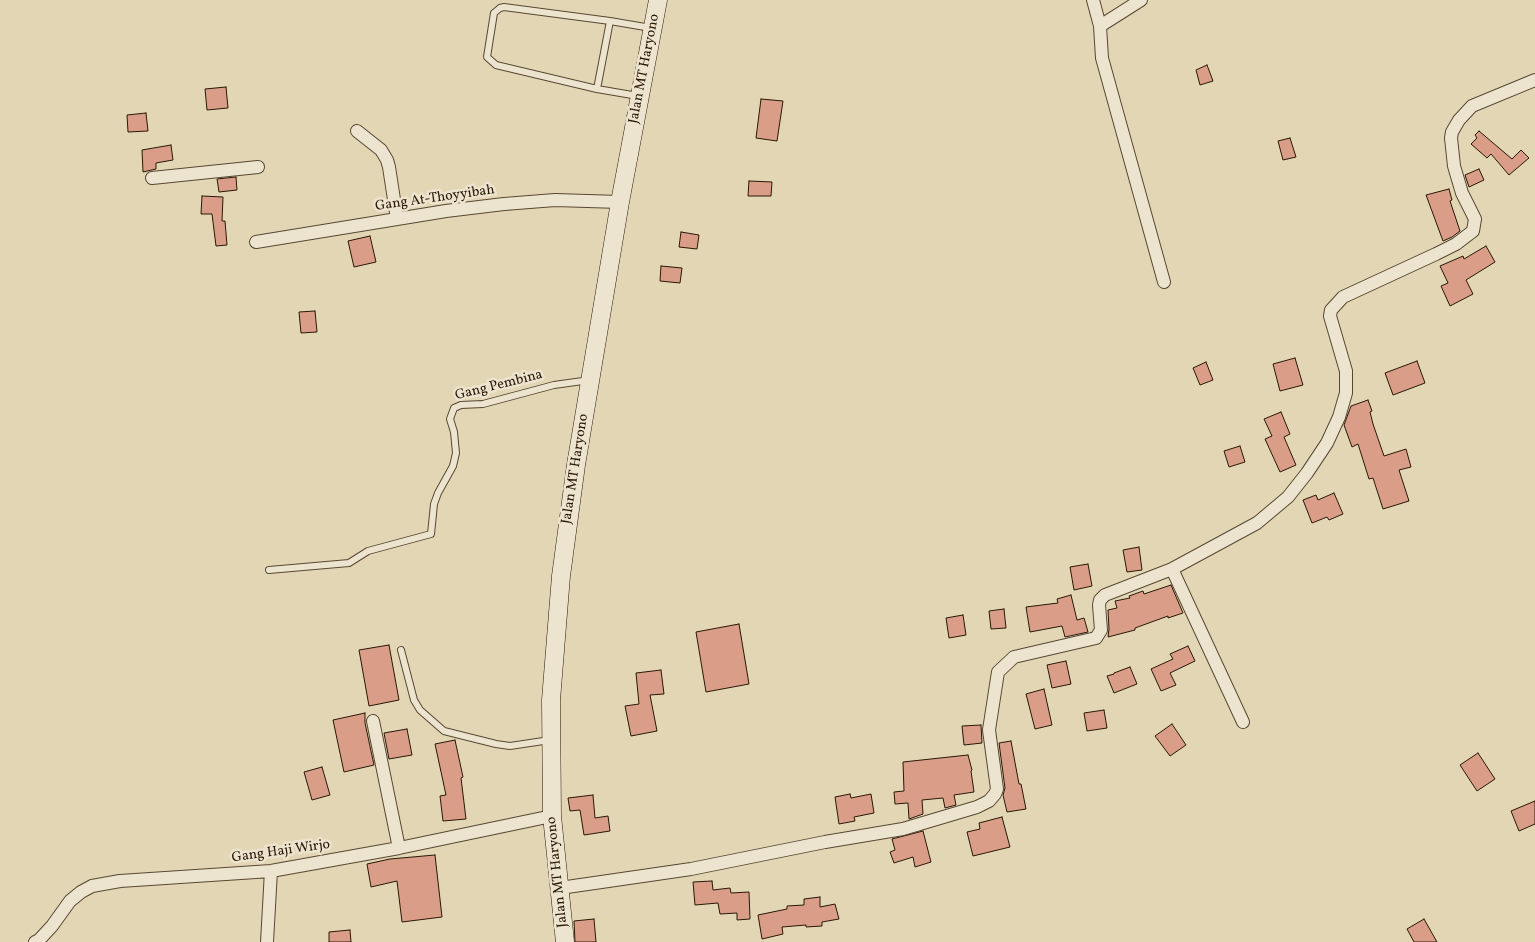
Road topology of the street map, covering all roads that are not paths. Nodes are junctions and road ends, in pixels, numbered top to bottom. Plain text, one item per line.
1 (658, 0) edge
2 (1093, 0) edge
3 (1141, 0) edge
4 (610, 21) junction
5 (1100, 26) junction
6 (652, 29) junction
7 (1535, 80) edge
8 (597, 89) junction
9 (639, 96) junction
10 (357, 131) dead end
11 (258, 167) dead end
12 (152, 178) dead end
13 (620, 202) junction
14 (397, 219) junction
15 (256, 242) dead end
16 (1164, 282) dead end
17 (591, 379) junction
18 (1172, 569) junction
19 (269, 570) dead end
20 (401, 650) dead end
21 (373, 721) dead end
22 (1243, 722) dead end
23 (551, 740) junction
24 (552, 816) junction
25 (399, 848) junction
26 (272, 871) junction
27 (560, 888) junction
28 (35, 942) edge
29 (267, 942) edge
30 (565, 942) edge

1 - 6 main road, Jalan MT Haryono
2 - 5 street
3 - 5 street
4 - 6 lane
4 - 8 lane
4 - 8 lane
5 - 16 street
6 - 9 main road, Jalan MT Haryono
7 - 18 street
8 - 9 lane
9 - 13 main road, Jalan MT Haryono
10 - 14 street
11 - 12 street
13 - 14 street, Gang At-Thoyyibah
13 - 17 main road, Jalan MT Haryono
14 - 15 street, Gang At-Thoyyibah
17 - 19 lane, Gang Pembina
17 - 23 main road, Jalan MT Haryono
18 - 22 street
18 - 27 street
20 - 23 lane
21 - 25 street
23 - 24 main road, Jalan MT Haryono
24 - 25 street, Gang Haji Wirjo
24 - 27 main road, Jalan MT Haryono
25 - 26 street, Gang Haji Wirjo
26 - 28 street, Gang Haji Wirjo
26 - 29 street
27 - 30 main road, Jalan MT Haryono

